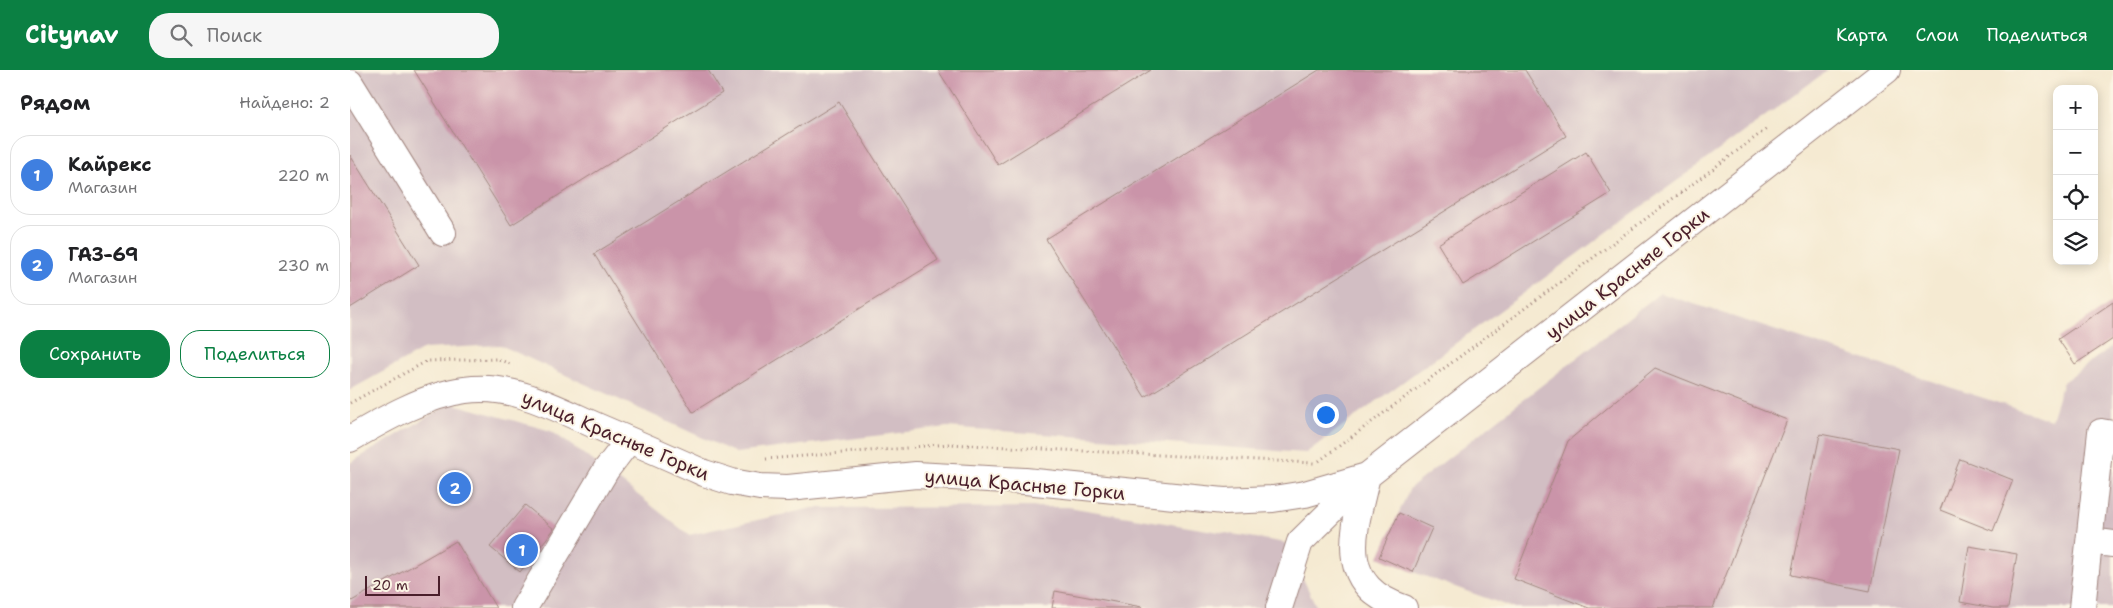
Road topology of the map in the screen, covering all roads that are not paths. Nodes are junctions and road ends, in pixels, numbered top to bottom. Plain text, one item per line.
1 (1887, 70) edge
2 (350, 83) edge
3 (444, 233) dead end
4 (2113, 434) edge
5 (350, 439) edge
6 (629, 440) junction
7 (1367, 476) junction
8 (2101, 542) edge
9 (524, 608) edge
10 (1279, 608) edge
11 (1404, 608) edge
12 (2082, 608) edge

1 - 7 street, улица Красные Горки
2 - 3 street
4 - 8 street
5 - 6 street, улица Красные Горки
6 - 7 street, улица Красные Горки
6 - 9 street
7 - 10 street
7 - 11 street
8 - 12 street

